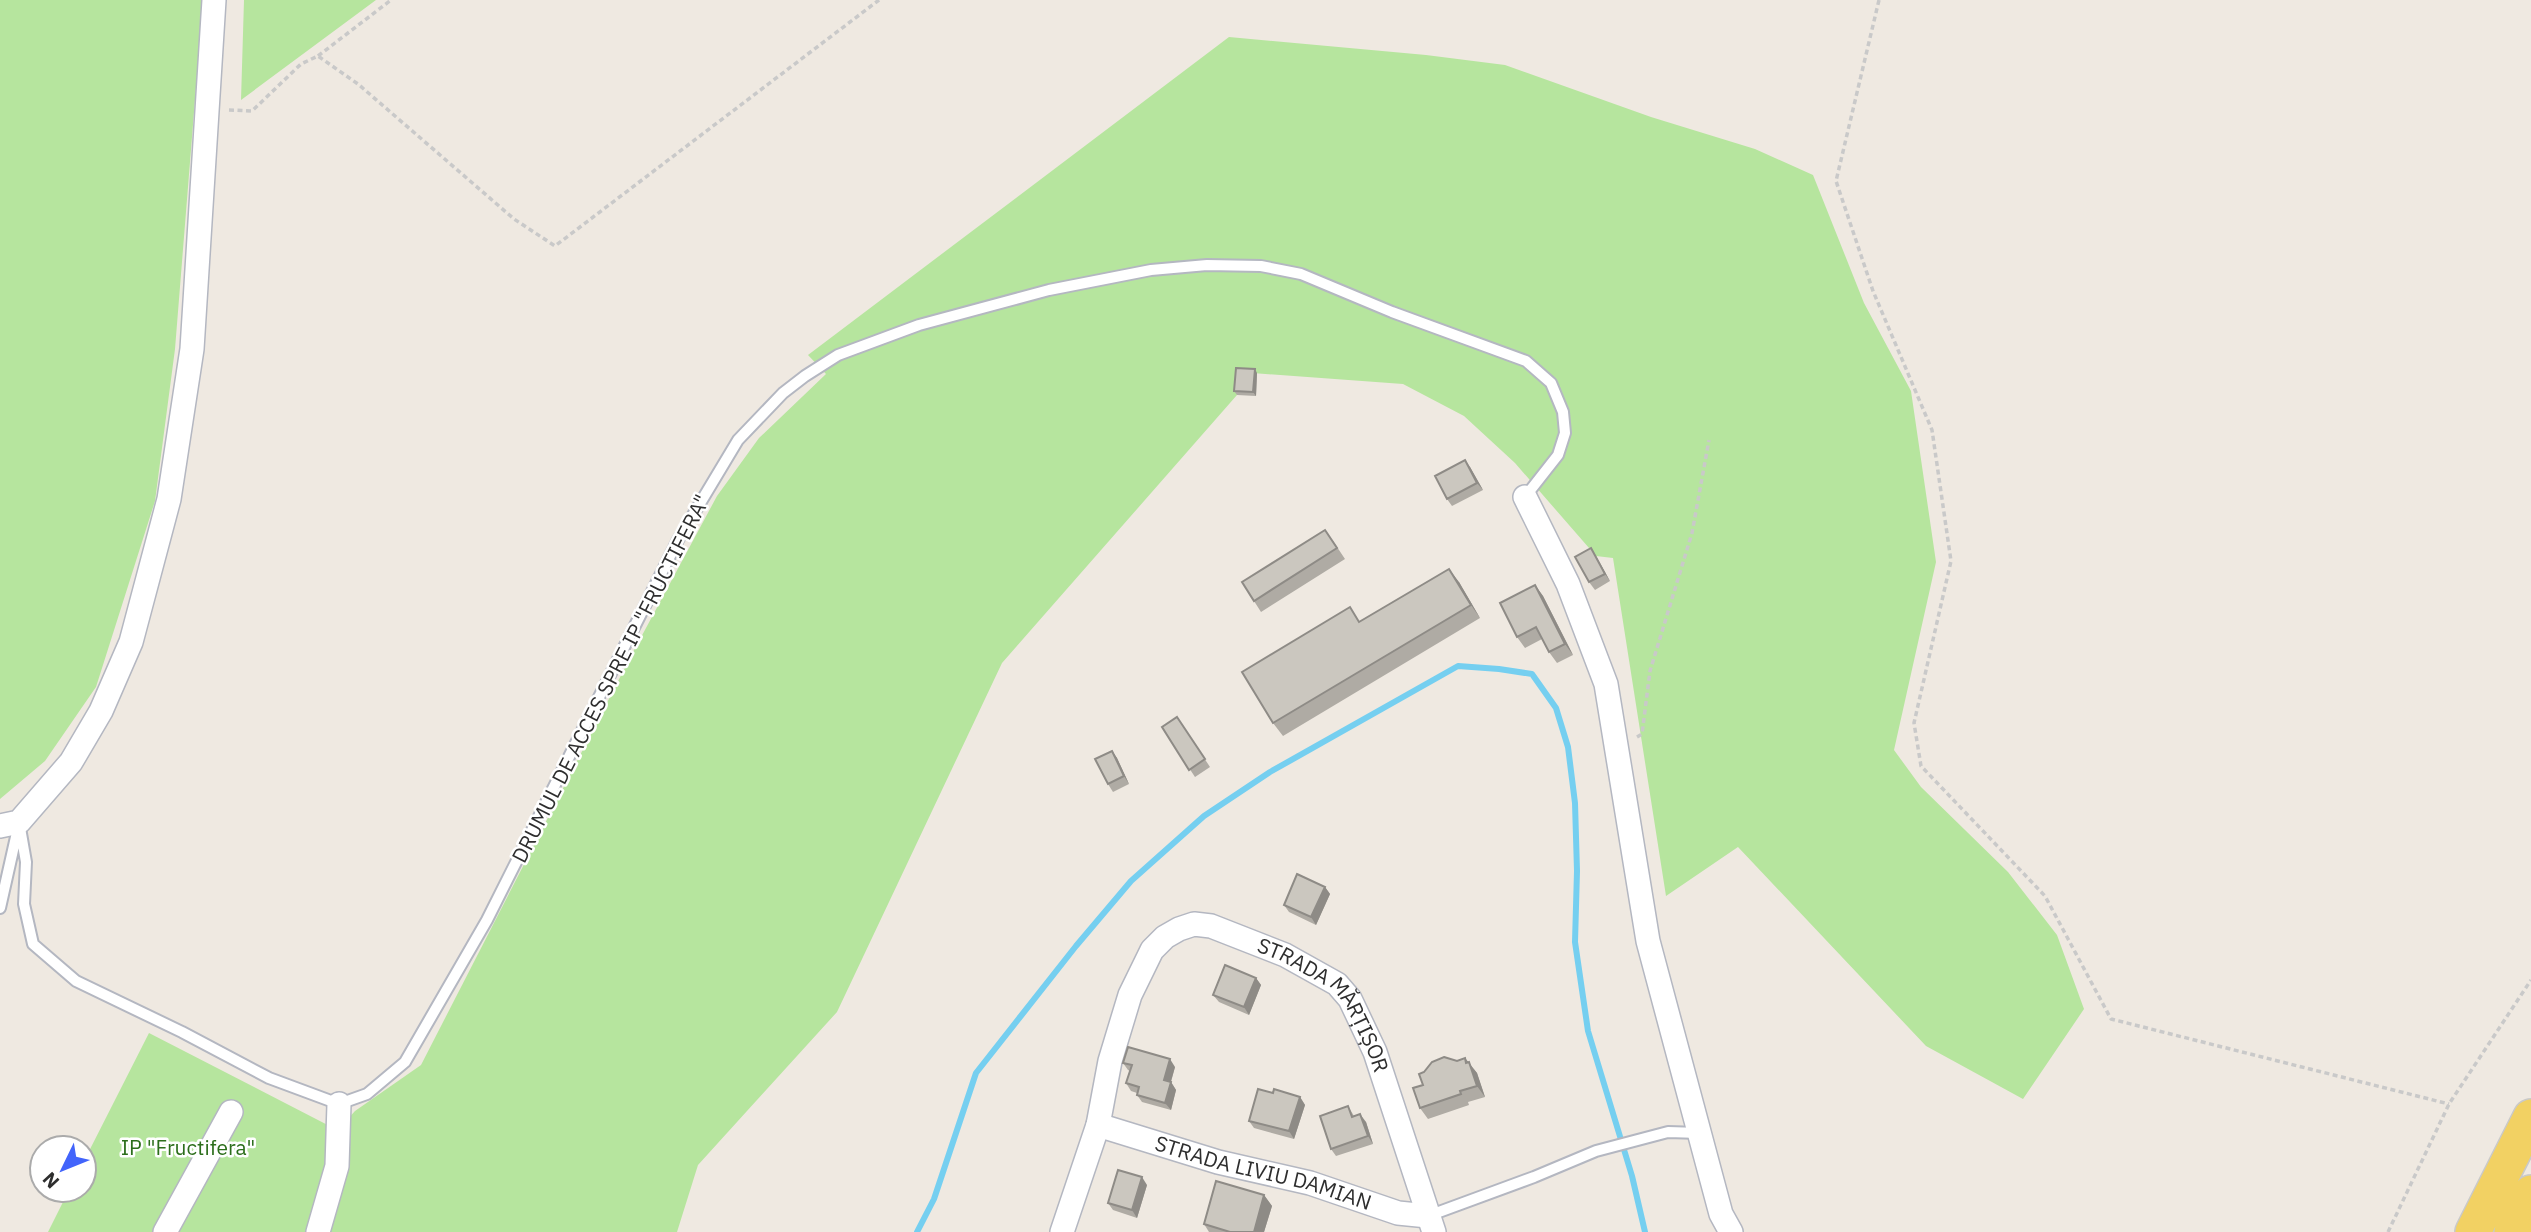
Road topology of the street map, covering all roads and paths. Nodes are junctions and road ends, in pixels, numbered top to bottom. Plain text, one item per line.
1 (214, 0) edge
2 (391, 0) edge
3 (879, 0) edge
4 (1879, 0) edge
5 (318, 56) junction
6 (207, 110) junction
7 (1709, 440) dead end
8 (1525, 497) joint
9 (1617, 749) junction
10 (10, 824) edge
11 (0, 908) edge
12 (2531, 980) edge
13 (339, 1104) junction
14 (2449, 1104) junction
15 (231, 1112) dead end
16 (2531, 1117) edge
17 (1098, 1125) junction
18 (1700, 1133) junction
19 (2531, 1194) edge
20 (1431, 1224) edge
21 (165, 1232) edge
22 (317, 1232) edge
23 (1062, 1232) edge
24 (1731, 1232) edge
25 (2388, 1232) edge
26 (2473, 1232) edge
27 (2512, 1232) edge

1 - 6 street
2 - 5 path
3 - 5 path
4 - 14 path
5 - 6 path
6 - 10 street
7 - 9 path
8 - 9 street
8 - 13 lane, DRUMUL DE ACCES SPRE IP "FRUCTIFERA"
9 - 18 street
10 - 11 lane
10 - 13 lane
12 - 14 path
13 - 22 street
14 - 25 path
15 - 21 street
16 - 26 main road
17 - 20 street, STRADA LIVIU DAMIAN
17 - 20 street, STRADA MĂRȚIȘOR
17 - 23 street
18 - 20 lane
18 - 24 street
19 - 27 main road

